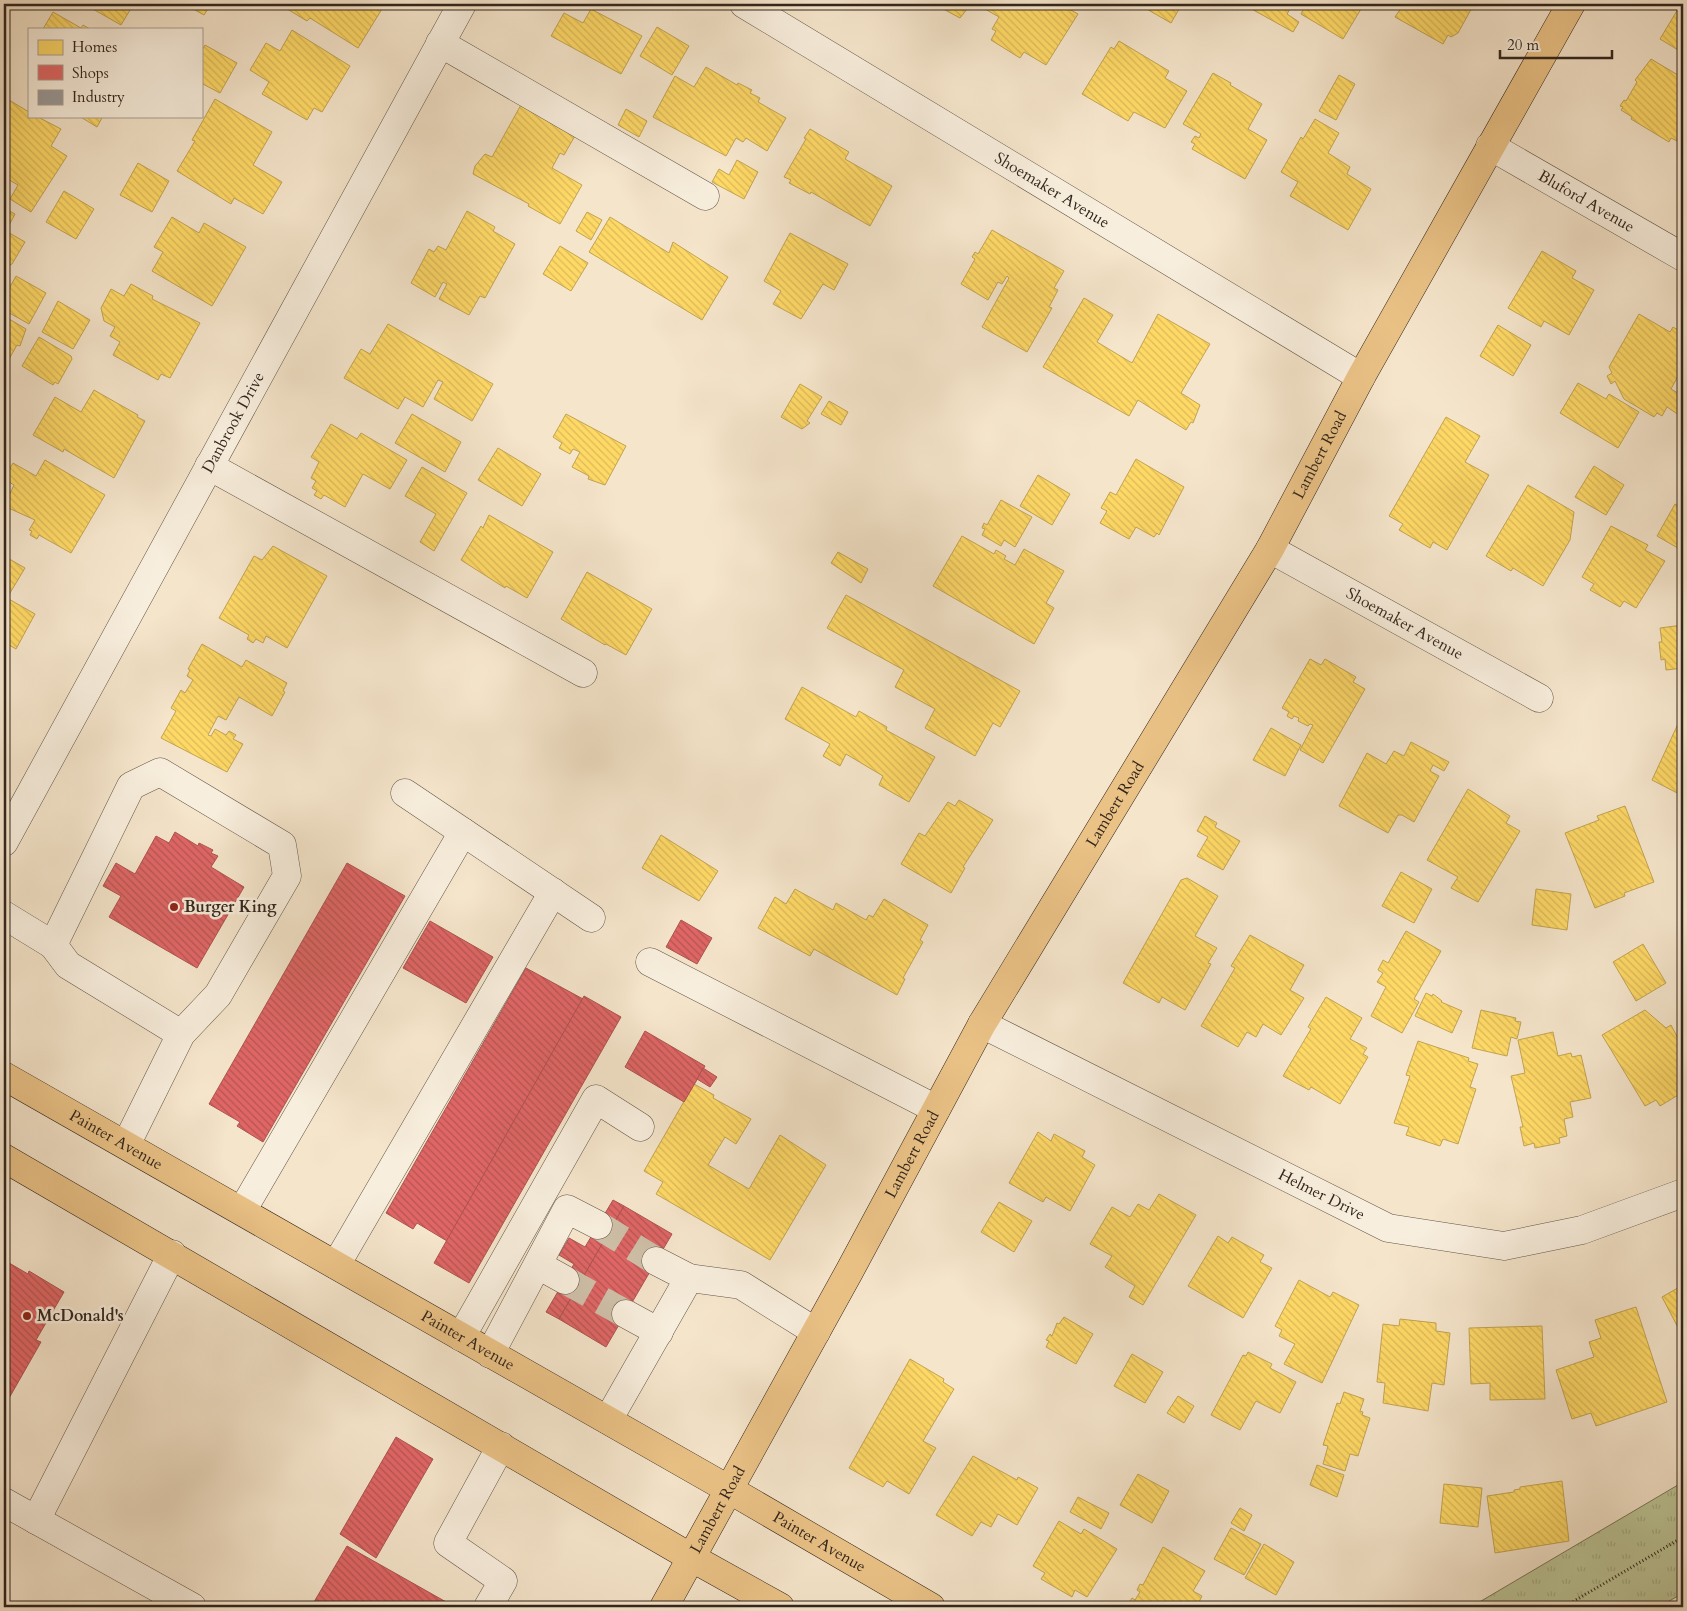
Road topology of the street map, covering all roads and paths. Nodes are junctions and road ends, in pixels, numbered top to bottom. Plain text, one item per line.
1 (462, 4) edge
2 (744, 4) edge
3 (1571, 4) edge
4 (440, 43) junction
5 (1490, 146) junction
6 (705, 196) dead end
7 (1683, 257) edge
8 (1361, 377) junction
9 (209, 466) junction
10 (1270, 549) junction
11 (583, 673) dead end
12 (1539, 698) dead end
13 (405, 793) dead end
14 (463, 832) junction
15 (4, 842) edge
16 (553, 892) junction
17 (4, 915) edge
18 (591, 918) dead end
19 (53, 945) junction
20 (650, 962) dead end
21 (982, 1024) junction
22 (181, 1034) junction
23 (4, 1076) edge
24 (936, 1109) junction
25 (640, 1128) dead end
26 (126, 1146) junction
27 (4, 1158) edge
28 (1683, 1193) edge
29 (242, 1211) junction
30 (598, 1225) tunnel mouth
31 (172, 1254) junction
32 (656, 1261) tunnel mouth
33 (336, 1265) junction
34 (538, 1265) junction
35 (690, 1278) junction
36 (565, 1280) tunnel mouth
37 (626, 1314) tunnel mouth
38 (659, 1332) junction
39 (816, 1332) junction
40 (461, 1337) junction
41 (490, 1354) junction
42 (608, 1420) junction
43 (501, 1446) junction
44 (730, 1490) junction
45 (4, 1502) edge
46 (36, 1520) junction
47 (1683, 1537) edge
48 (692, 1558) junction
49 (192, 1607) edge
50 (488, 1607) edge
51 (664, 1607) edge
52 (780, 1607) edge
53 (931, 1607) edge
54 (1564, 1607) edge

1 - 4 street, Danbrook Drive
2 - 8 street, Shoemaker Avenue
3 - 5 main road, Lambert Road
4 - 6 street
4 - 9 street, Danbrook Drive
5 - 7 street, Bluford Avenue
5 - 8 main road, Lambert Road
8 - 10 main road, Lambert Road
9 - 11 street
9 - 15 street, Danbrook Drive
10 - 12 street, Shoemaker Avenue
10 - 21 main road, Lambert Road
13 - 14 street
14 - 16 street
14 - 29 street
16 - 18 street
16 - 33 street
17 - 19 street
19 - 22 street
19 - 22 street
20 - 24 street
21 - 24 main road, Lambert Road
21 - 28 street, Helmer Drive
22 - 26 street
23 - 26 main road, Painter Avenue
24 - 39 main road, Lambert Road
25 - 40 street
26 - 29 main road, Painter Avenue
27 - 31 main road
29 - 33 main road, Painter Avenue
30 - 34 street
31 - 43 main road
31 - 46 street
32 - 35 street
33 - 40 main road, Painter Avenue
34 - 36 street
34 - 41 street
35 - 38 street
35 - 39 street
37 - 38 street
38 - 42 street
39 - 44 main road, Lambert Road
40 - 41 main road, Painter Avenue
41 - 42 main road, Painter Avenue
42 - 44 main road, Painter Avenue
43 - 48 main road
43 - 50 street
44 - 48 main road, Lambert Road
44 - 53 main road, Painter Avenue
45 - 46 street
46 - 49 street
47 - 54 path
48 - 51 main road, Lambert Road
48 - 52 main road

